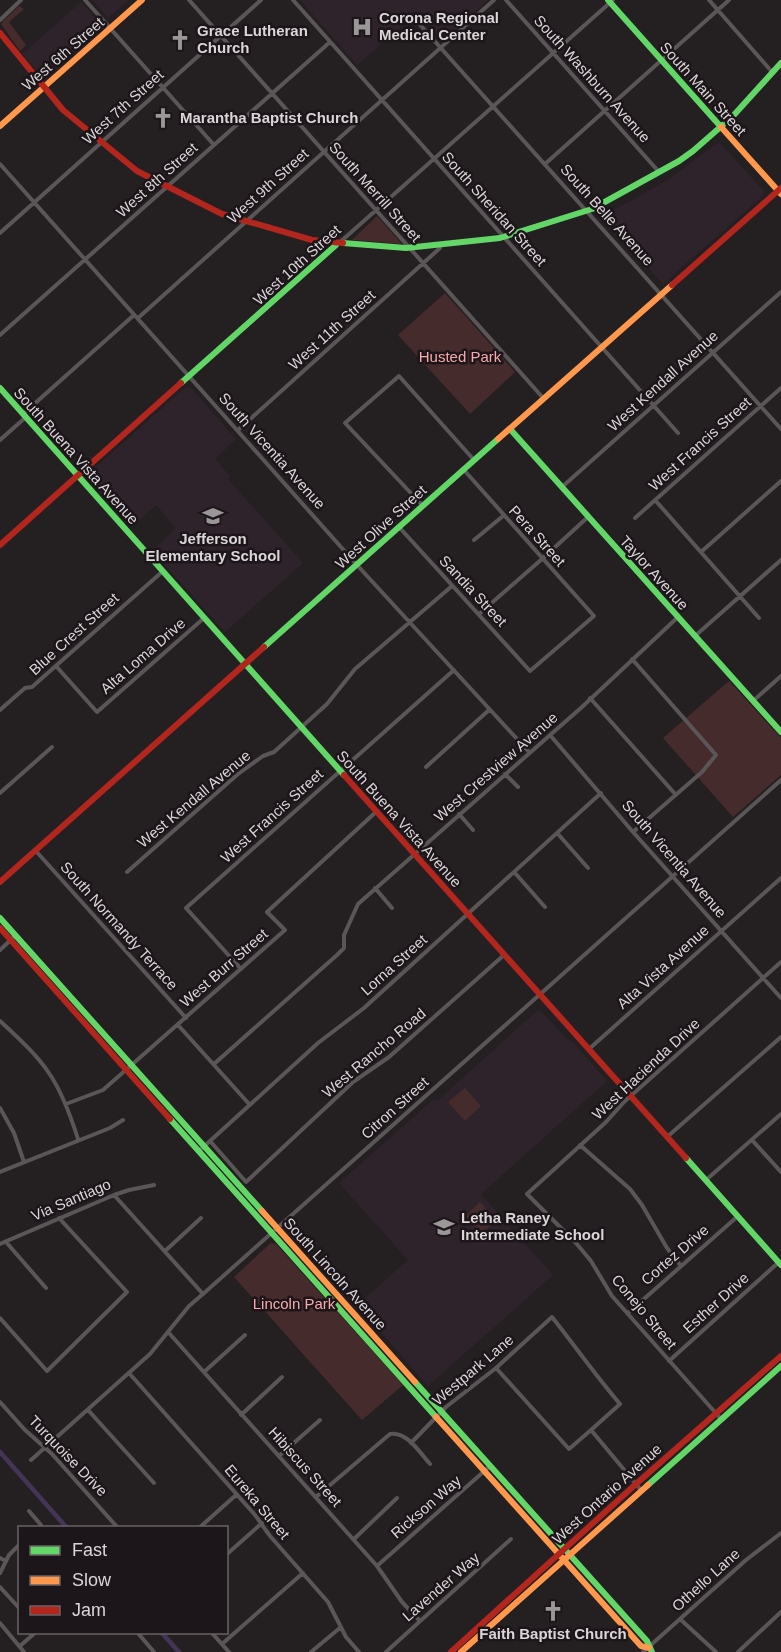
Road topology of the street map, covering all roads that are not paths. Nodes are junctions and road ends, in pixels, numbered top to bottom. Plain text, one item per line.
1 (21, 0) edge
2 (85, 0) edge
3 (142, 0) edge
4 (189, 0) edge
5 (261, 0) edge
6 (292, 0) edge
7 (494, 0) edge
8 (506, 0) edge
9 (709, 0) edge
10 (729, 0) edge
11 (610, 1) edge
12 (718, 10) junction
13 (414, 18) dead end
14 (0, 20) edge
15 (110, 28) junction
16 (0, 33) edge
17 (221, 36) junction
18 (330, 42) junction
19 (441, 47) junction
20 (553, 52) junction
21 (662, 60) junction
22 (781, 63) edge
23 (773, 73) junction
24 (42, 88) junction
25 (163, 88) junction
26 (272, 94) junction
27 (381, 100) junction
28 (493, 106) junction
29 (605, 111) junction
30 (0, 126) edge
31 (721, 127) junction
32 (100, 143) junction
33 (214, 145) junction
34 (324, 152) junction
35 (434, 159) junction
36 (0, 164) edge
37 (545, 164) junction
38 (660, 174) junction
39 (166, 188) junction
40 (780, 191) edge
41 (34, 202) junction
42 (376, 210) junction
43 (588, 212) junction
44 (245, 223) junction
45 (0, 233) edge
46 (504, 238) junction
47 (336, 245) junction
48 (440, 248) junction
49 (410, 249) junction
50 (86, 260) junction
51 (423, 264) junction
52 (781, 292) edge
53 (661, 294) junction
54 (136, 317) junction
55 (0, 335) edge
56 (601, 348) junction
57 (713, 352) junction
58 (190, 377) junction
59 (0, 388) edge
60 (781, 388) edge
61 (544, 399) junction
62 (653, 406) junction
63 (760, 406) junction
64 (25, 416) junction
65 (510, 429) junction
66 (781, 429) edge
67 (238, 430) junction
68 (678, 433) dead end
69 (0, 440) edge
70 (474, 460) junction
71 (464, 470) junction
72 (78, 476) junction
73 (781, 481) edge
74 (561, 487) junction
75 (655, 500) junction
76 (423, 507) junction
77 (503, 516) junction
78 (588, 517) junction
79 (635, 518) dead end
80 (399, 527) junction
81 (474, 540) dead end
82 (0, 544) edge
83 (701, 552) junction
84 (542, 559) junction
85 (781, 560) edge
86 (357, 565) junction
87 (163, 571) junction
88 (452, 586) junction
89 (741, 597) junction
90 (479, 614) junction
91 (204, 618) junction
92 (678, 618) junction
93 (759, 618) dead end
94 (409, 623) junction
95 (695, 636) junction
96 (632, 659) junction
97 (246, 664) junction
98 (56, 666) junction
99 (454, 670) junction
100 (530, 671) joint
101 (781, 676) edge
102 (590, 698) junction
103 (753, 701) junction
104 (0, 710) edge
105 (489, 710) junction
106 (302, 727) junction
107 (781, 732) edge
108 (550, 735) junction
109 (52, 747) dead end
110 (529, 752) junction
111 (426, 767) dead end
112 (340, 770) junction
113 (505, 774) junction
114 (781, 780) edge
115 (518, 787) dead end
116 (0, 793) edge
117 (601, 794) junction
118 (676, 795) junction
119 (377, 811) junction
120 (459, 814) junction
121 (473, 830) dead end
122 (633, 832) junction
123 (558, 834) junction
124 (35, 850) junction
125 (415, 854) junction
126 (588, 868) dead end
127 (127, 872) dead end
128 (515, 873) junction
129 (673, 877) junction
130 (781, 878) edge
131 (0, 882) edge
132 (375, 888) junction
133 (545, 907) dead end
134 (392, 908) dead end
135 (469, 914) junction
136 (0, 918) edge
137 (0, 928) edge
138 (722, 931) junction
139 (13, 938) junction
140 (0, 950) edge
141 (504, 955) junction
142 (781, 962) edge
143 (241, 969) junction
144 (764, 978) junction
145 (540, 995) junction
146 (781, 998) edge
147 (186, 1018) junction
148 (0, 1021) edge
149 (178, 1025) junction
150 (781, 1037) edge
151 (588, 1049) junction
152 (214, 1064) junction
153 (130, 1068) junction
154 (631, 1096) junction
155 (66, 1104) junction
156 (250, 1105) junction
157 (0, 1108) edge
158 (781, 1113) edge
159 (123, 1120) dead end
160 (667, 1137) junction
161 (78, 1139) junction
162 (752, 1140) junction
163 (210, 1141) junction
164 (580, 1145) junction
165 (202, 1149) junction
166 (24, 1162) junction
167 (0, 1172) edge
168 (781, 1172) edge
169 (706, 1180) junction
170 (154, 1185) dead end
171 (527, 1194) joint
172 (114, 1195) junction
173 (738, 1216) junction
174 (59, 1218) junction
175 (201, 1218) dead end
176 (275, 1231) junction
177 (6, 1242) junction
178 (0, 1244) edge
179 (165, 1251) junction
180 (780, 1264) edge
181 (681, 1266) junction
182 (46, 1288) dead end
183 (202, 1294) junction
184 (628, 1313) junction
185 (0, 1318) edge
186 (169, 1333) junction
187 (245, 1335) dead end
188 (781, 1356) edge
189 (669, 1361) junction
190 (781, 1366) edge
191 (496, 1368) junction
192 (204, 1372) junction
193 (129, 1373) junction
194 (282, 1377) dead end
195 (0, 1402) edge
196 (88, 1410) junction
197 (439, 1413) junction
198 (241, 1414) junction
199 (718, 1416) junction
200 (320, 1419) dead end
201 (591, 1430) junction
202 (411, 1443) junction
203 (45, 1448) junction
204 (279, 1456) junction
205 (31, 1460) dead end
206 (430, 1464) dead end
207 (488, 1468) junction
208 (154, 1483) dead end
209 (639, 1487) junction
210 (236, 1495) junction
211 (316, 1497) junction
212 (397, 1498) dead end
213 (29, 1511) dead end
214 (262, 1523) junction
215 (39, 1526) edge
216 (117, 1526) edge
217 (200, 1526) edge
218 (781, 1533) edge
219 (354, 1539) junction
220 (511, 1539) dead end
221 (18, 1546) edge
222 (562, 1551) junction
223 (228, 1553) edge
224 (567, 1557) junction
225 (0, 1558) edge
226 (6, 1561) junction
227 (377, 1566) junction
228 (0, 1573) edge
229 (303, 1573) junction
230 (0, 1587) edge
231 (18, 1607) edge
232 (781, 1612) edge
233 (680, 1619) junction
234 (420, 1621) junction
235 (0, 1623) edge
236 (341, 1627) junction
237 (34, 1634) edge
238 (139, 1634) edge
239 (213, 1634) edge
240 (222, 1644) junction
241 (20, 1646) junction
242 (648, 1651) edge
243 (24, 1652) edge
244 (154, 1652) edge
245 (229, 1652) edge
246 (311, 1652) edge
247 (359, 1652) edge
248 (386, 1652) edge
249 (451, 1652) edge
250 (461, 1652) edge
251 (716, 1652) edge
252 (738, 1652) edge

1 - 14 street
2 - 15 street
3 - 15 main road, West 6th Street
4 - 17 street, South Merrill Street
5 - 17 street, West 7th Street
6 - 18 street, South Sheridan Street
7 - 19 street, West 9th Street
8 - 20 street, South Washburn Avenue
9 - 12 street
10 - 12 street
11 - 20 street, West 10th Street
11 - 21 main road, South Main Street
12 - 21 street
12 - 23 street
13 - 19 street, South Belle Avenue
15 - 24 main road, West 6th Street
15 - 25 street
16 - 24 main road
17 - 25 street, West 7th Street
17 - 26 street, South Merrill Street
18 - 26 street, West 8th Street
18 - 27 street, South Sheridan Street
19 - 27 street, West 9th Street
19 - 28 street, South Belle Avenue
20 - 28 street, West 10th Street
20 - 29 street, South Washburn Avenue
21 - 29 street
21 - 31 main road, South Main Street
22 - 23 main road
23 - 31 main road
24 - 30 main road, West 6th Street
24 - 32 main road
25 - 32 street, West 7th Street
25 - 33 street
26 - 33 street, West 8th Street
26 - 34 street, South Merrill Street
27 - 34 street, West 9th Street
27 - 35 street, South Sheridan Street
28 - 35 street, West 10th Street
28 - 37 street, South Belle Avenue
29 - 37 street
29 - 38 street, South Washburn Avenue
31 - 38 main road
31 - 40 main road, South Main Street
32 - 39 main road
32 - 41 street, West 7th Street
33 - 39 street, West 8th Street
34 - 42 street, South Merrill Street
34 - 44 street, West 9th Street
35 - 42 street, West 10th Street
35 - 46 street, South Sheridan Street
36 - 41 street, South Vicentia Avenue
37 - 43 street, South Belle Avenue
38 - 43 main road
39 - 44 main road
39 - 50 street, West 8th Street
40 - 53 main road, West Olive Street
41 - 45 street, West 7th Street
41 - 50 street, South Vicentia Avenue
42 - 47 street, West 10th Street
42 - 49 street, South Merrill Street
43 - 46 main road
43 - 53 street, South Belle Avenue
44 - 47 main road
44 - 54 street, West 9th Street
46 - 48 main road
46 - 56 street, South Sheridan Street
47 - 49 main road
47 - 58 main road, West 10th Street
48 - 49 main road
48 - 51 street, West 11th Street
49 - 51 street, South Merrill Street
50 - 54 street, South Vicentia Avenue
50 - 55 street, West 8th Street
51 - 61 street, South Merrill Street
51 - 67 street, West 11th Street
52 - 57 street, West Kendall Avenue
53 - 56 main road, West Olive Street
53 - 57 street, South Belle Avenue
54 - 58 street, South Vicentia Avenue
54 - 64 street, West 9th Street
56 - 61 main road, West Olive Street
56 - 62 street, South Sheridan Street
57 - 62 street, West Kendall Avenue
57 - 63 street, South Belle Avenue
58 - 67 street, South Vicentia Avenue
58 - 72 main road, West 10th Street
59 - 64 main road, South Buena Vista Avenue
60 - 63 street, West Francis Street
61 - 65 main road, West Olive Street
62 - 68 street, South Sheridan Street
62 - 74 street, West Kendall Avenue
63 - 66 street, South Belle Avenue
63 - 75 street, West Francis Street
64 - 69 street, West 9th Street
64 - 72 main road, South Buena Vista Avenue
65 - 70 main road, West Olive Street
65 - 74 main road, Taylor Avenue
67 - 86 street, South Vicentia Avenue
70 - 71 main road, West Olive Street
70 - 76 street
71 - 76 main road, West Olive Street
71 - 77 street, Pera Street
72 - 82 main road, West 10th Street
72 - 87 main road, South Buena Vista Avenue
73 - 83 street
74 - 78 main road, Taylor Avenue
75 - 79 street, West Francis Street
75 - 83 street
76 - 80 main road, West Olive Street
77 - 81 street
77 - 84 street, Pera Street
78 - 84 street
78 - 92 main road, Taylor Avenue
80 - 86 main road, West Olive Street
80 - 88 street, Sandia Street
83 - 89 street
84 - 90 street
84 - 100 street, Pera Street
85 - 89 street
86 - 94 street, South Vicentia Avenue
86 - 97 main road, West Olive Street
87 - 91 main road, South Buena Vista Avenue
87 - 98 street, Blue Crest Street
88 - 90 street, Sandia Street
88 - 94 street, West Kendall Avenue
89 - 93 street
89 - 95 street
90 - 100 street, Sandia Street
91 - 97 main road, South Buena Vista Avenue
91 - 98 street, Alta Loma Drive
92 - 95 main road, Taylor Avenue
92 - 96 street, West Crestview Avenue
94 - 99 street, South Vicentia Avenue
94 - 106 street, West Kendall Avenue
95 - 103 main road, Taylor Avenue
96 - 102 street, West Crestview Avenue
96 - 118 street
97 - 106 main road, South Buena Vista Avenue
97 - 124 main road, West Olive Street
98 - 104 street, Blue Crest Street
99 - 105 street, South Vicentia Avenue
99 - 112 street, West Francis Street
101 - 103 street
102 - 108 street, West Crestview Avenue
102 - 118 street
103 - 107 main road, Taylor Avenue
105 - 110 street, South Vicentia Avenue
105 - 111 street
106 - 112 main road, South Buena Vista Avenue
106 - 127 street, West Kendall Avenue
108 - 110 street, West Crestview Avenue
108 - 117 street, South Vicentia Avenue
109 - 116 street
110 - 113 street, West Crestview Avenue
112 - 119 main road, South Buena Vista Avenue
112 - 143 street, West Francis Street
113 - 115 street
113 - 120 street, West Crestview Avenue
114 - 129 street, Citron Street
117 - 122 street, South Vicentia Avenue
117 - 123 street, Lorna Street
118 - 122 street
119 - 125 main road, South Buena Vista Avenue
119 - 143 street, West Burr Street
120 - 121 street
120 - 125 street, West Crestview Avenue
122 - 129 street, South Vicentia Avenue
123 - 126 street
123 - 128 street, Lorna Street
124 - 131 main road, West Olive Street
124 - 147 street, South Normandy Terrace
125 - 132 street, West Crestview Avenue
125 - 135 main road, South Buena Vista Avenue
128 - 133 street
128 - 135 street, Lorna Street
129 - 138 street, South Vicentia Avenue
129 - 145 street, Citron Street
130 - 138 street, Alta Vista Avenue
132 - 134 street
132 - 152 street, West Crestview Avenue
135 - 141 main road, South Buena Vista Avenue
135 - 156 street, Lorna Street
136 - 139 main road, South Lincoln Avenue
137 - 139 main road, South Lincoln Avenue
138 - 144 street, South Vicentia Avenue
138 - 151 street, Alta Vista Avenue
139 - 140 street
139 - 153 main road, South Lincoln Avenue
141 - 145 main road, South Buena Vista Avenue
141 - 163 street, West Rancho Road
142 - 144 street, West Hacienda Drive
143 - 147 street, West Burr Street
144 - 146 street, South Vicentia Avenue
144 - 154 street, West Hacienda Drive
145 - 151 main road, South Buena Vista Avenue
145 - 176 street, Citron Street
147 - 149 street, West Burr Street
148 - 155 street
149 - 152 street
149 - 153 street, West Burr Street
150 - 160 street
151 - 154 main road, South Buena Vista Avenue
152 - 156 street
153 - 155 street, West Burr Street
153 - 165 main road, South Lincoln Avenue
154 - 160 main road, South Buena Vista Avenue
154 - 164 street, West Hacienda Drive
155 - 161 street
156 - 163 street, Lorna Street
157 - 166 street
158 - 162 street
159 - 161 street
160 - 169 main road, South Buena Vista Avenue
161 - 166 street
162 - 168 street
162 - 169 street
163 - 165 street, Lorna Street
164 - 171 street, West Hacienda Drive
164 - 181 street
165 - 176 main road, South Lincoln Avenue
166 - 167 street
169 - 173 main road, South Buena Vista Avenue
170 - 172 street, Via Santiago
171 - 184 street, Conejo Street
172 - 174 street, Via Santiago
172 - 179 street
173 - 180 main road, South Buena Vista Avenue
173 - 181 street, Cortez Drive
174 - 177 street, Via Santiago
174 - 185 street
175 - 179 street
176 - 183 street, Citron Street
176 - 197 main road, South Lincoln Avenue
177 - 178 street, Via Santiago
177 - 182 street
179 - 183 street
180 - 189 street, Esther Drive
181 - 184 street, Cortez Drive
183 - 186 street, Citron Street
184 - 189 street, Conejo Street
186 - 192 street, Hibiscus Street
186 - 193 street, Citron Street
187 - 192 street
188 - 199 main road, West Ontario Avenue
189 - 199 street, Conejo Street
190 - 199 main road, West Ontario Avenue
191 - 197 street, Westpark Lane
191 - 201 street
191 - 201 street, Westpark Lane
192 - 198 street, Hibiscus Street
193 - 196 street, Citron Street
193 - 210 street, Eureka Street
194 - 198 street
195 - 203 street, Turquoise Drive
196 - 203 street, Citron Street
196 - 208 street
197 - 202 street, Westpark Lane
197 - 207 main road, South Lincoln Avenue
198 - 204 street, Hibiscus Street
199 - 209 main road, West Ontario Avenue
200 - 204 street
201 - 209 street
202 - 206 street
202 - 211 street
203 - 205 street, Citron Street
203 - 216 street, Turquoise Drive
204 - 211 street, Hibiscus Street
207 - 222 main road, South Lincoln Avenue
207 - 227 street, Rickson Way
209 - 222 main road, West Ontario Avenue
209 - 224 main road, West Ontario Avenue
210 - 214 street, Eureka Street
210 - 217 street
211 - 219 street, Hibiscus Street
212 - 219 street
213 - 215 street
214 - 223 street
214 - 229 street, Eureka Street
218 - 233 street, Othello Lane
219 - 227 street, Hibiscus Street
220 - 234 street, Lavender Way
221 - 226 street
222 - 224 main road, South Lincoln Avenue
222 - 249 main road, West Ontario Avenue
224 - 242 main road, South Lincoln Avenue
224 - 250 main road, West Ontario Avenue
225 - 226 street
226 - 228 street
227 - 234 street, Hibiscus Street
229 - 236 street, Eureka Street
229 - 240 street
230 - 231 street
232 - 252 street
233 - 242 street, Othello Lane
233 - 251 street
234 - 248 street, Lavender Way
235 - 241 street
236 - 246 street
236 - 247 street, Eureka Street
237 - 241 street
238 - 244 street
239 - 240 street
240 - 245 street
241 - 243 street

